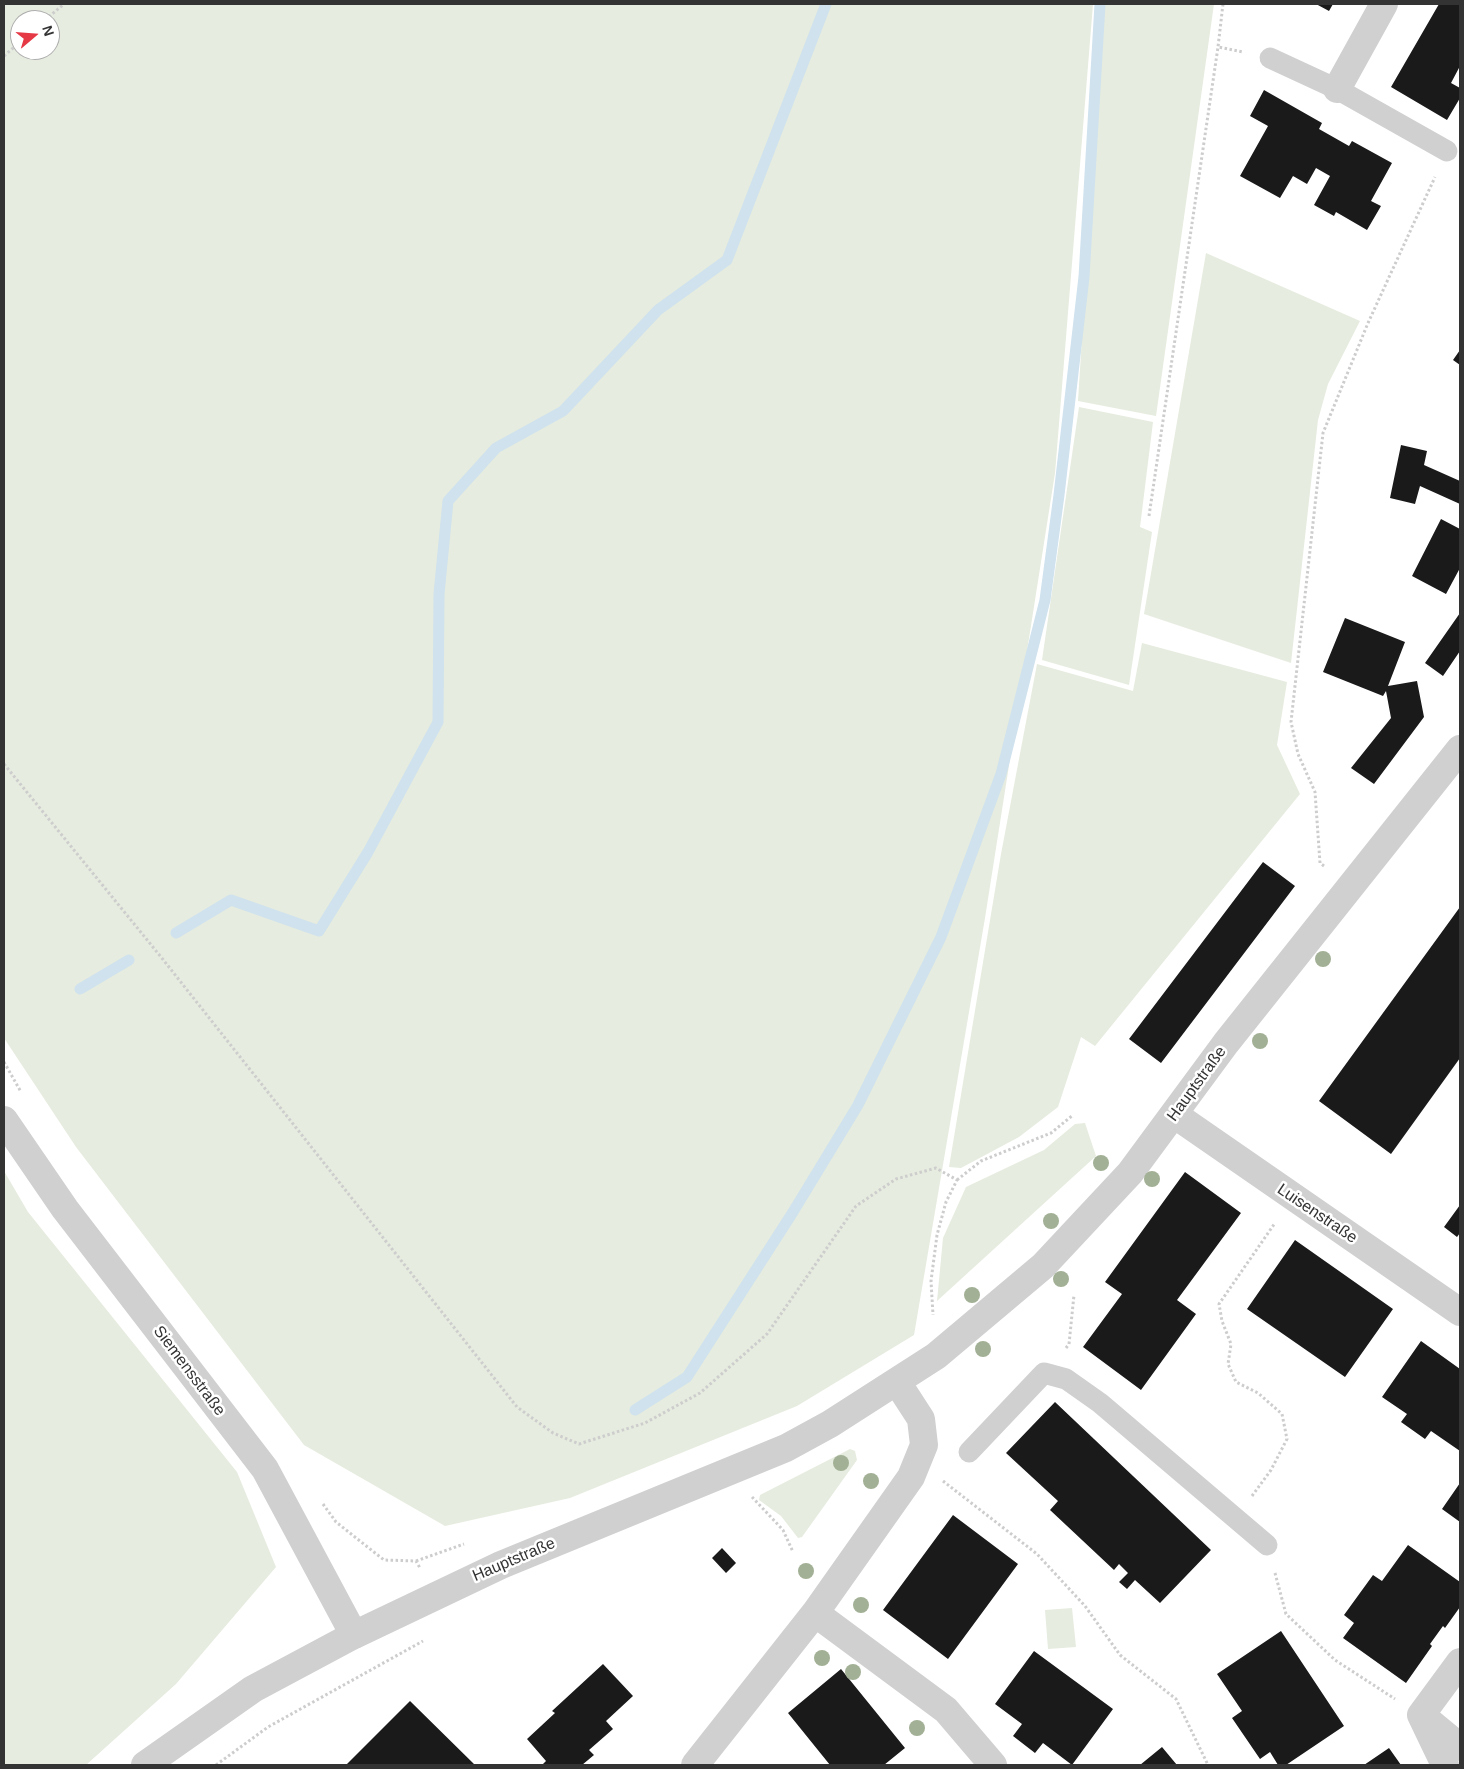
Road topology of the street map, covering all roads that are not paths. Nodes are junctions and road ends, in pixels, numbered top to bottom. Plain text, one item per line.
1 (1384, 4) edge
2 (1270, 58) road end
3 (1337, 89) junction
4 (1447, 151) road end
5 (1460, 749) edge
6 (1175, 1115) junction
7 (4, 1120) edge
8 (1460, 1312) edge
9 (897, 1382) junction
10 (969, 1452) dead end
11 (1267, 1545) road end
12 (814, 1613) junction
13 (354, 1635) junction
14 (1460, 1662) edge
15 (1420, 1715) junction
16 (1460, 1747) edge
17 (145, 1765) edge
18 (695, 1765) edge
19 (993, 1765) edge
20 (1445, 1765) edge

1 - 3 street
2 - 3 lane
3 - 4 lane
5 - 6 street, Hauptstraße
6 - 8 street, Luisenstraße
6 - 9 street, Hauptstraße
7 - 13 street, Siemensstraße
9 - 12 street
9 - 13 street, Hauptstraße
10 - 11 lane
12 - 18 street
12 - 19 street
13 - 17 street, Hauptstraße
14 - 15 street
15 - 16 street
15 - 20 street

